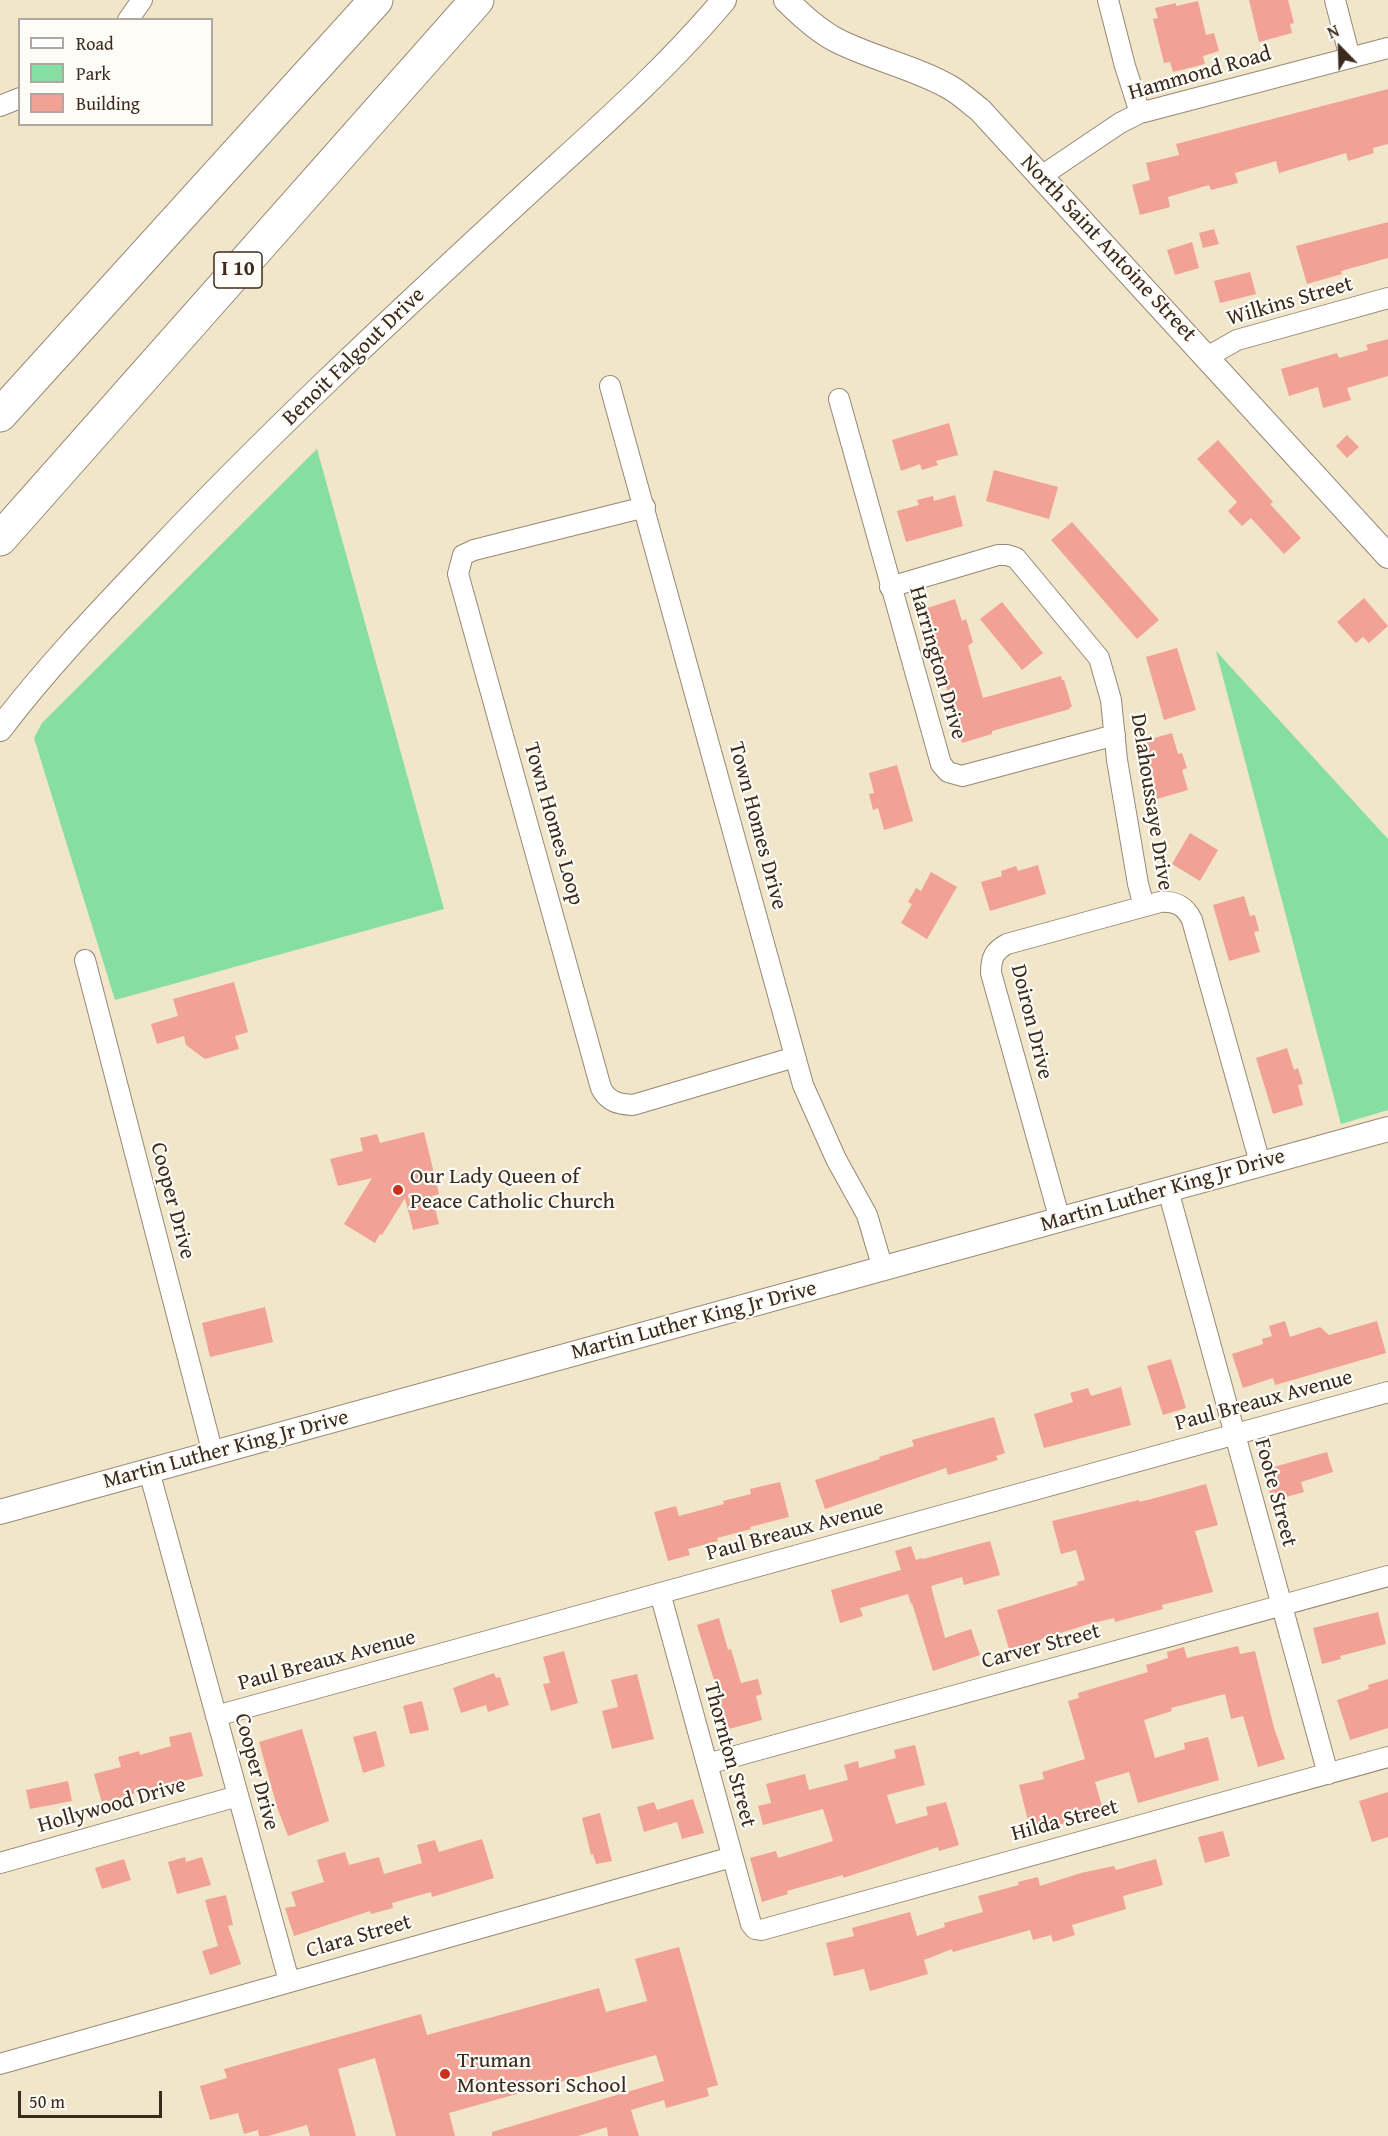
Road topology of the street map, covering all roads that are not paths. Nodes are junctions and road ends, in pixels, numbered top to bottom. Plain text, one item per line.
1 (142, 0) edge
2 (376, 0) edge
3 (477, 0) edge
4 (724, 0) edge
5 (786, 0) edge
6 (1108, 0) edge
7 (1335, 0) edge
8 (129, 18) edge
9 (1388, 48) edge
10 (1350, 58) junction
11 (18, 99) edge
12 (0, 106) edge
13 (1140, 113) junction
14 (1040, 177) junction
15 (1388, 298) edge
16 (1207, 357) junction
17 (610, 386) dead end
18 (839, 399) dead end
19 (0, 415) edge
20 (645, 507) junction
21 (0, 539) edge
22 (1385, 546) edge
23 (890, 586) junction
24 (0, 729) edge
25 (1115, 735) junction
26 (1144, 906) junction
27 (85, 960) dead end
28 (795, 1057) junction
29 (1388, 1129) edge
30 (1260, 1163) junction
31 (1167, 1190) junction
32 (1060, 1220) junction
33 (883, 1269) junction
34 (1388, 1392) edge
35 (1234, 1434) junction
36 (213, 1454) junction
37 (149, 1471) junction
38 (0, 1512) edge
39 (1388, 1576) edge
40 (660, 1593) junction
41 (1282, 1606) junction
42 (216, 1716) junction
43 (1388, 1757) edge
44 (707, 1764) junction
45 (1328, 1773) junction
46 (238, 1796) junction
47 (732, 1857) junction
48 (0, 1863) edge
49 (755, 1929) joint
50 (289, 1982) junction
51 (0, 2064) edge

1 - 8 street
2 - 19 highway
3 - 21 highway, I 10
4 - 24 street, Benoit Falgout Drive
5 - 14 street, North Saint Antoine Street
6 - 13 street
7 - 10 street
9 - 10 street, Hammond Road
10 - 13 street, Hammond Road
11 - 12 street
13 - 14 street, Hammond Road
14 - 16 street, North Saint Antoine Street
15 - 16 street, Wilkins Street
16 - 22 street, North Saint Antoine Street
17 - 20 street, Town Homes Drive
18 - 23 street, Harrington Drive
20 - 28 street, Town Homes Drive
20 - 28 street, Town Homes Loop
23 - 25 street, Delahoussaye Drive
23 - 25 street, Harrington Drive
25 - 26 street, Delahoussaye Drive
26 - 30 street, Delahoussaye Drive
26 - 32 street, Doiron Drive
27 - 36 street, Cooper Drive
28 - 33 street, Town Homes Drive
29 - 30 street, Martin Luther King Jr Drive
30 - 31 street, Martin Luther King Jr Drive
31 - 32 street, Martin Luther King Jr Drive
31 - 35 street, Foote Street
32 - 33 street, Martin Luther King Jr Drive
33 - 36 street, Martin Luther King Jr Drive
34 - 35 street, Paul Breaux Avenue
35 - 40 street, Paul Breaux Avenue
35 - 41 street, Foote Street
36 - 37 street, Martin Luther King Jr Drive
37 - 38 street, Martin Luther King Jr Drive
37 - 42 street, Cooper Drive
39 - 41 street, Carver Street
40 - 42 street, Paul Breaux Avenue
40 - 44 street, Thornton Street
41 - 44 street, Carver Street
41 - 45 street, Foote Street
42 - 46 street, Cooper Drive
43 - 45 street, Hilda Street
44 - 47 street, Thornton Street
45 - 49 street, Hilda Street
46 - 48 street, Hollywood Drive
46 - 50 street, Cooper Drive
47 - 49 street, Thornton Street
47 - 50 street, Clara Street
50 - 51 street, Clara Street

